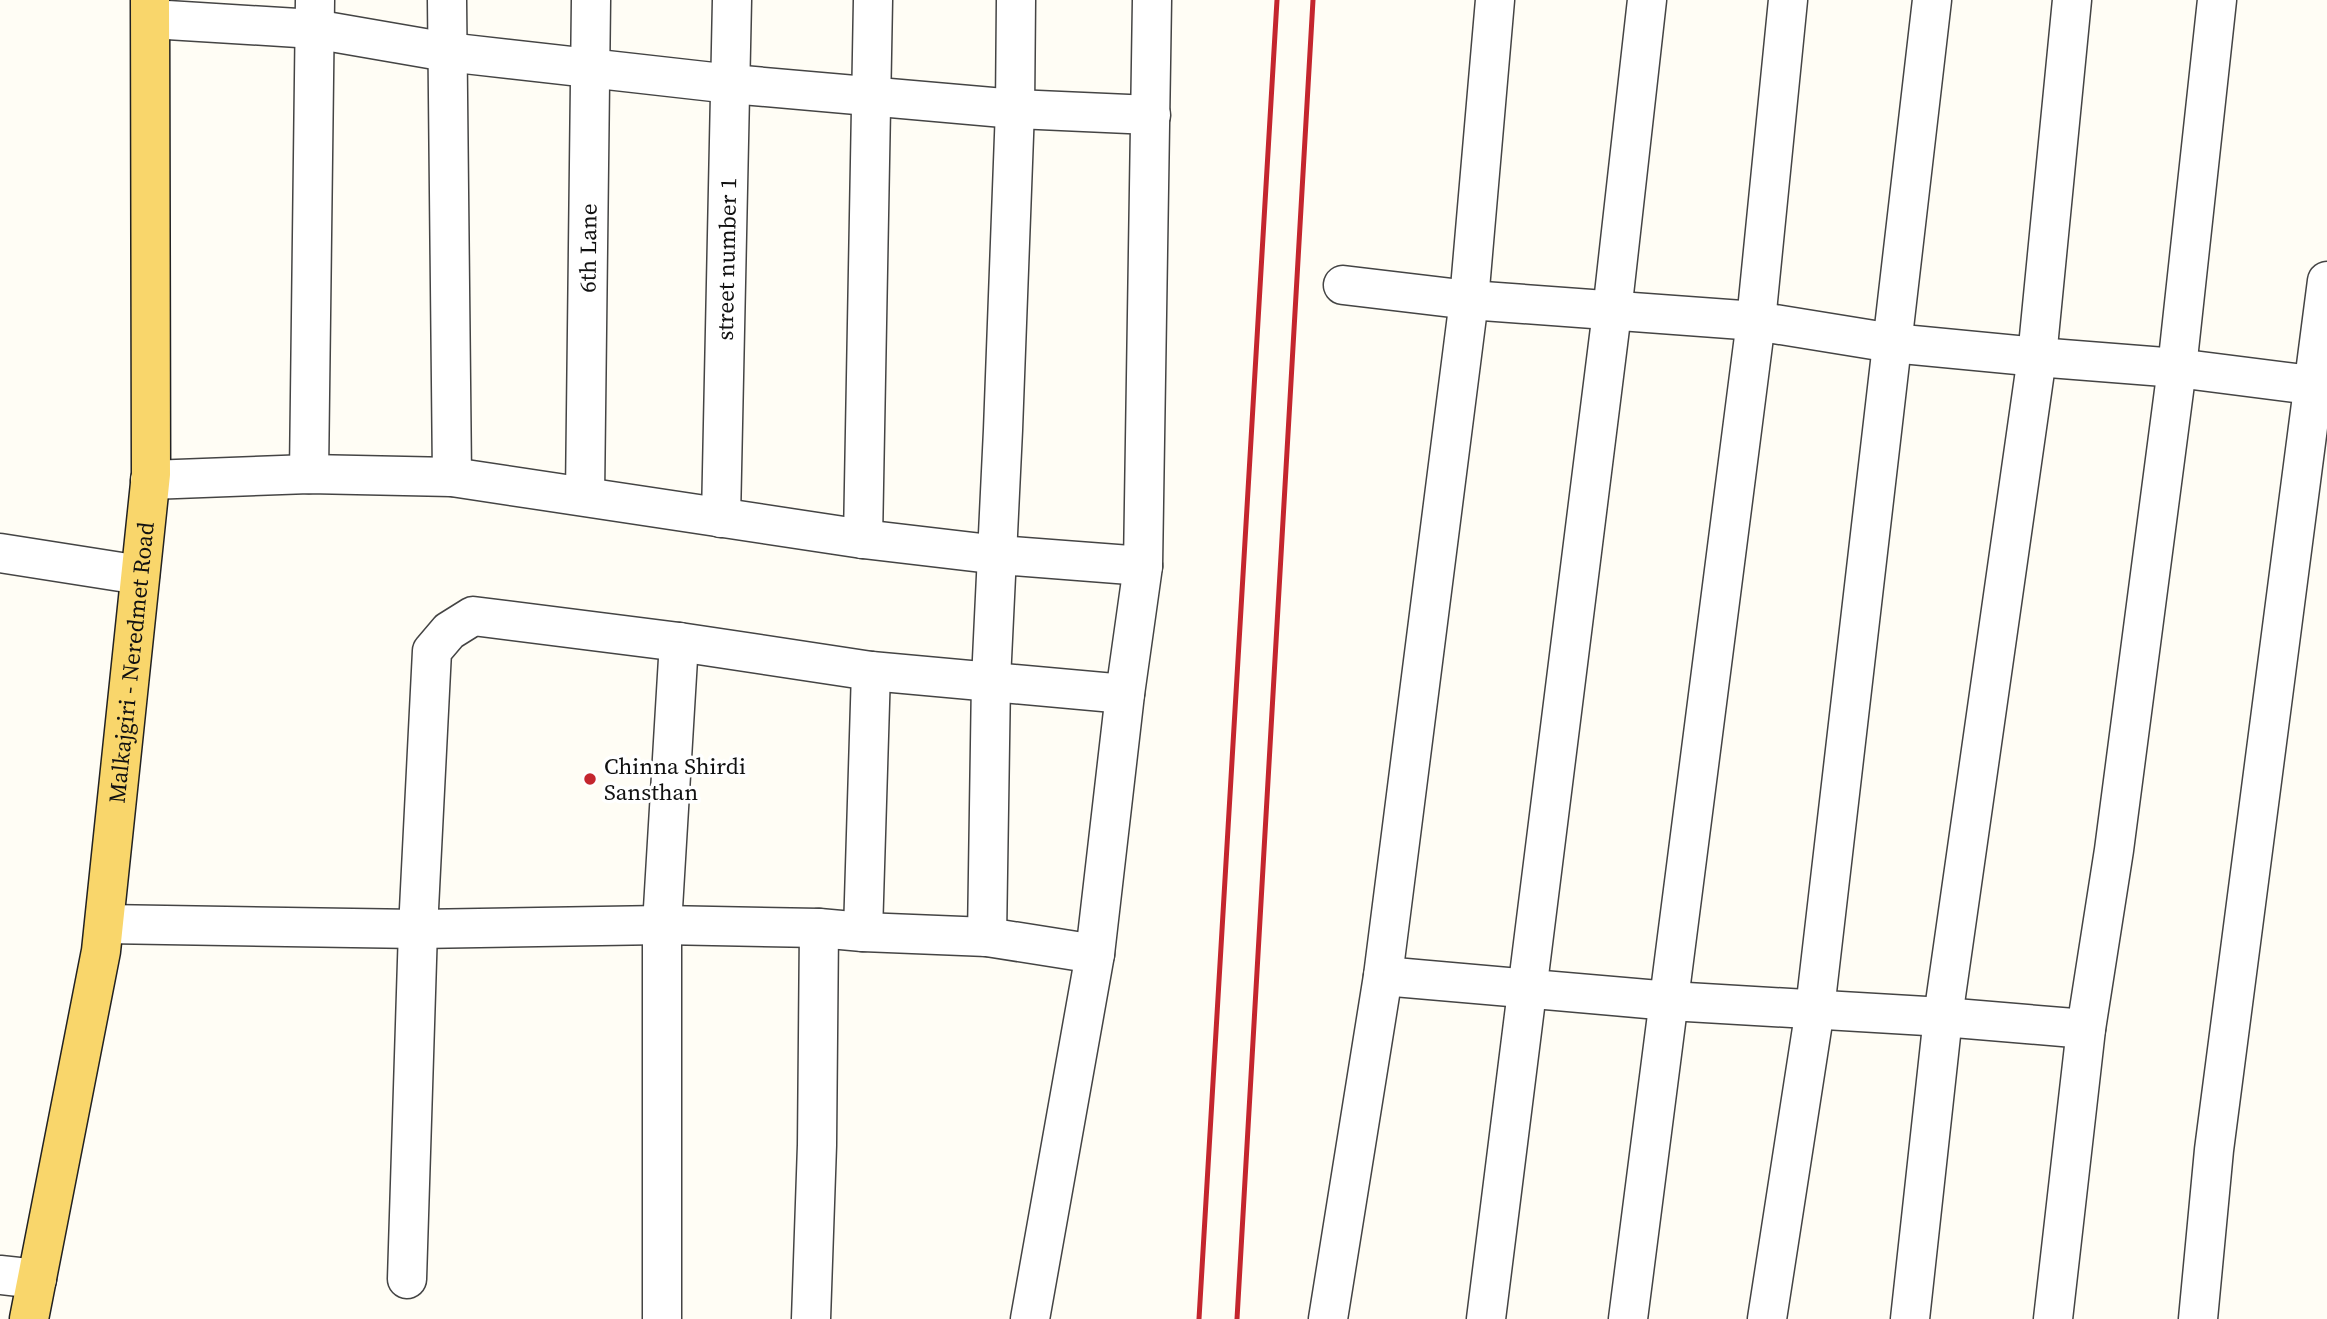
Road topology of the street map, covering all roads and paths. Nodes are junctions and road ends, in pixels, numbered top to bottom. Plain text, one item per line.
1 (447, 0) edge
2 (591, 0) edge
3 (732, 0) edge
4 (873, 0) edge
5 (1016, 0) edge
6 (1152, 0) edge
7 (1494, 0) edge
8 (1647, 0) edge
9 (1788, 0) edge
10 (1932, 0) edge
11 (2073, 0) edge
12 (2217, 0) edge
13 (150, 9) edge
14 (314, 15) edge
15 (447, 52) junction
16 (591, 67) junction
17 (731, 84) junction
18 (871, 96) junction
19 (1015, 109) junction
20 (1151, 115) junction
21 (2327, 281) edge
22 (1343, 285) dead end
23 (1469, 300) junction
24 (1612, 312) junction
25 (1756, 321) junction
26 (1892, 343) junction
27 (2037, 357) junction
28 (2177, 368) junction
29 (2321, 386) edge
30 (309, 474) junction
31 (452, 477) junction
32 (150, 480) junction
33 (585, 496) junction
34 (721, 518) junction
35 (863, 539) junction
36 (0, 553) edge
37 (999, 555) junction
38 (1143, 566) junction
39 (140, 575) junction
40 (679, 642) junction
41 (871, 671) junction
42 (991, 680) junction
43 (1125, 694) junction
44 (105, 924) junction
45 (662, 925) junction
46 (819, 928) junction
47 (418, 929) junction
48 (863, 932) junction
49 (987, 937) junction
50 (1096, 954) junction
51 (1383, 976) junction
52 (1527, 990) junction
53 (1670, 1001) junction
54 (1815, 1009) junction
55 (1943, 1017) junction
56 (2085, 1029) junction
57 (18, 1277) edge
58 (407, 1279) dead end
59 (29, 1319) edge
60 (662, 1319) edge
61 (811, 1319) edge
62 (1030, 1319) edge
63 (1328, 1319) edge
64 (1486, 1319) edge
65 (1628, 1319) edge
66 (1767, 1319) edge
67 (1910, 1319) edge
68 (2053, 1319) edge
69 (2198, 1319) edge

1 - 15 street
2 - 16 street, 6th Lane
3 - 17 street, street number 1
4 - 18 street
5 - 19 street
6 - 20 street
7 - 23 street
8 - 24 street
9 - 25 street
10 - 26 street
11 - 27 street
12 - 28 street
13 - 14 street
13 - 32 main road, Malkajgiri - Neredmet Road
14 - 15 street
14 - 30 street
15 - 16 street
15 - 31 street
16 - 17 street
16 - 33 street, 6th Lane
17 - 18 street
17 - 34 street, street number 1
18 - 19 street
18 - 35 street
19 - 20 street
19 - 37 street
20 - 38 street
21 - 29 street
22 - 23 street
23 - 24 street
23 - 51 street
24 - 25 street
24 - 52 street
25 - 26 street
25 - 53 street
26 - 27 street
26 - 54 street
27 - 28 street
27 - 55 street
28 - 29 street
28 - 56 street
29 - 69 street
30 - 31 street
30 - 32 street
31 - 33 street
32 - 39 main road, Malkajgiri - Neredmet Road
33 - 34 street
34 - 35 street
35 - 37 street
36 - 39 street
37 - 38 street
37 - 42 street
38 - 43 street
39 - 44 main road, Malkajgiri - Neredmet Road
40 - 41 street
40 - 45 street
40 - 47 street
41 - 42 street
41 - 48 street
42 - 43 street
42 - 49 street
43 - 50 street
44 - 47 street
44 - 57 main road, Malkajgiri - Neredmet Road
45 - 46 street
45 - 47 street
45 - 60 street
46 - 48 street
46 - 61 street
47 - 58 street
48 - 49 street
49 - 50 street
50 - 62 street
51 - 52 street
51 - 63 street
52 - 53 street
52 - 64 street
53 - 54 street
53 - 65 street
54 - 55 street
54 - 66 street
55 - 56 street
55 - 67 street
56 - 68 street
57 - 59 main road, Malkajgiri - Neredmet Road

